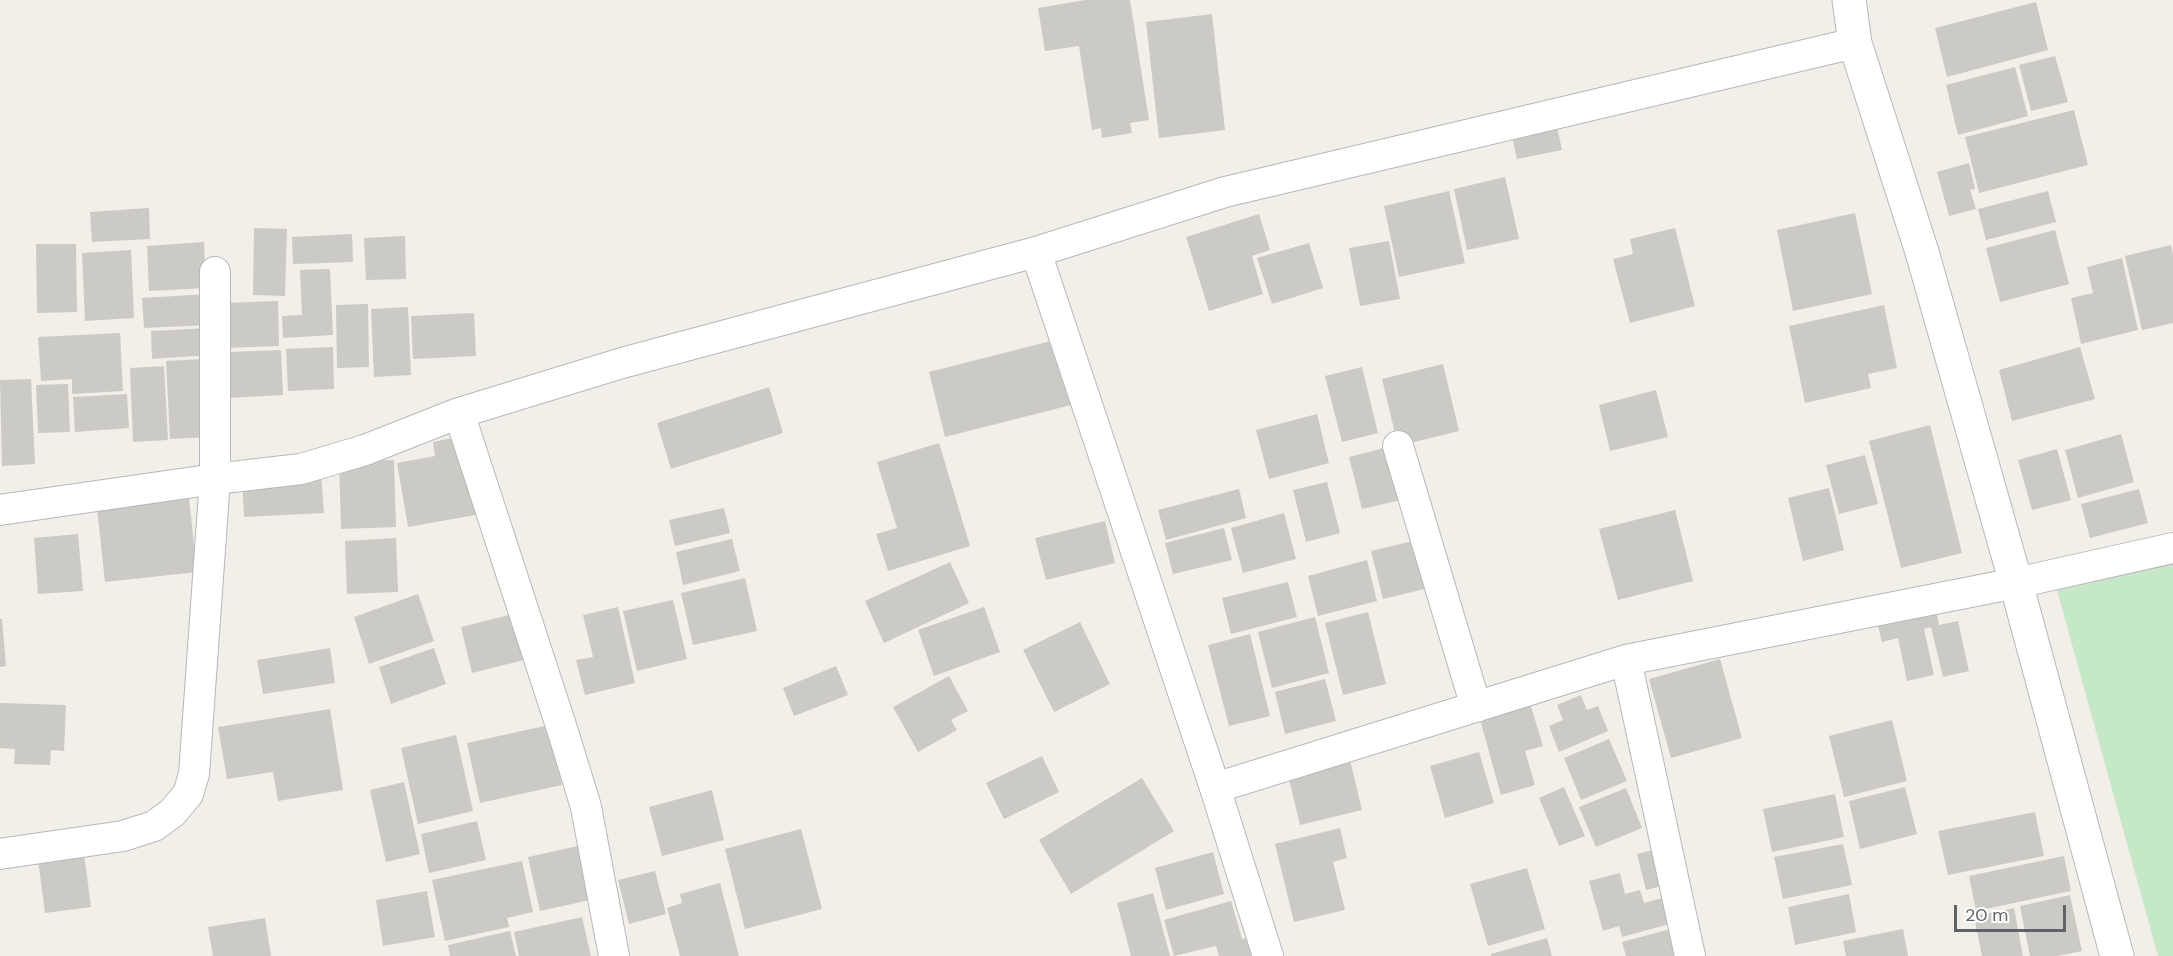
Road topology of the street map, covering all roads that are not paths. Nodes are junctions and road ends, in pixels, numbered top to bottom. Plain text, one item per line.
1 (1849, 0) edge
2 (1855, 43) junction
3 (1036, 252) junction
4 (215, 272) dead end
5 (459, 413) junction
6 (1398, 447) dead end
7 (215, 479) junction
8 (0, 510) edge
9 (2173, 548) edge
10 (2016, 583) junction
11 (1626, 660) junction
12 (1476, 707) junction
13 (1215, 788) junction
14 (0, 854) edge
15 (615, 956) edge
16 (1268, 956) edge
17 (1690, 956) edge
18 (2117, 956) edge

1 - 2 street
2 - 3 street
2 - 10 street
3 - 5 street
3 - 13 street
4 - 7 street
5 - 7 street
5 - 15 street
6 - 12 street
7 - 8 street
7 - 14 street
9 - 10 street
10 - 11 street
10 - 18 street
11 - 12 street
11 - 17 street
12 - 13 street
13 - 16 street

